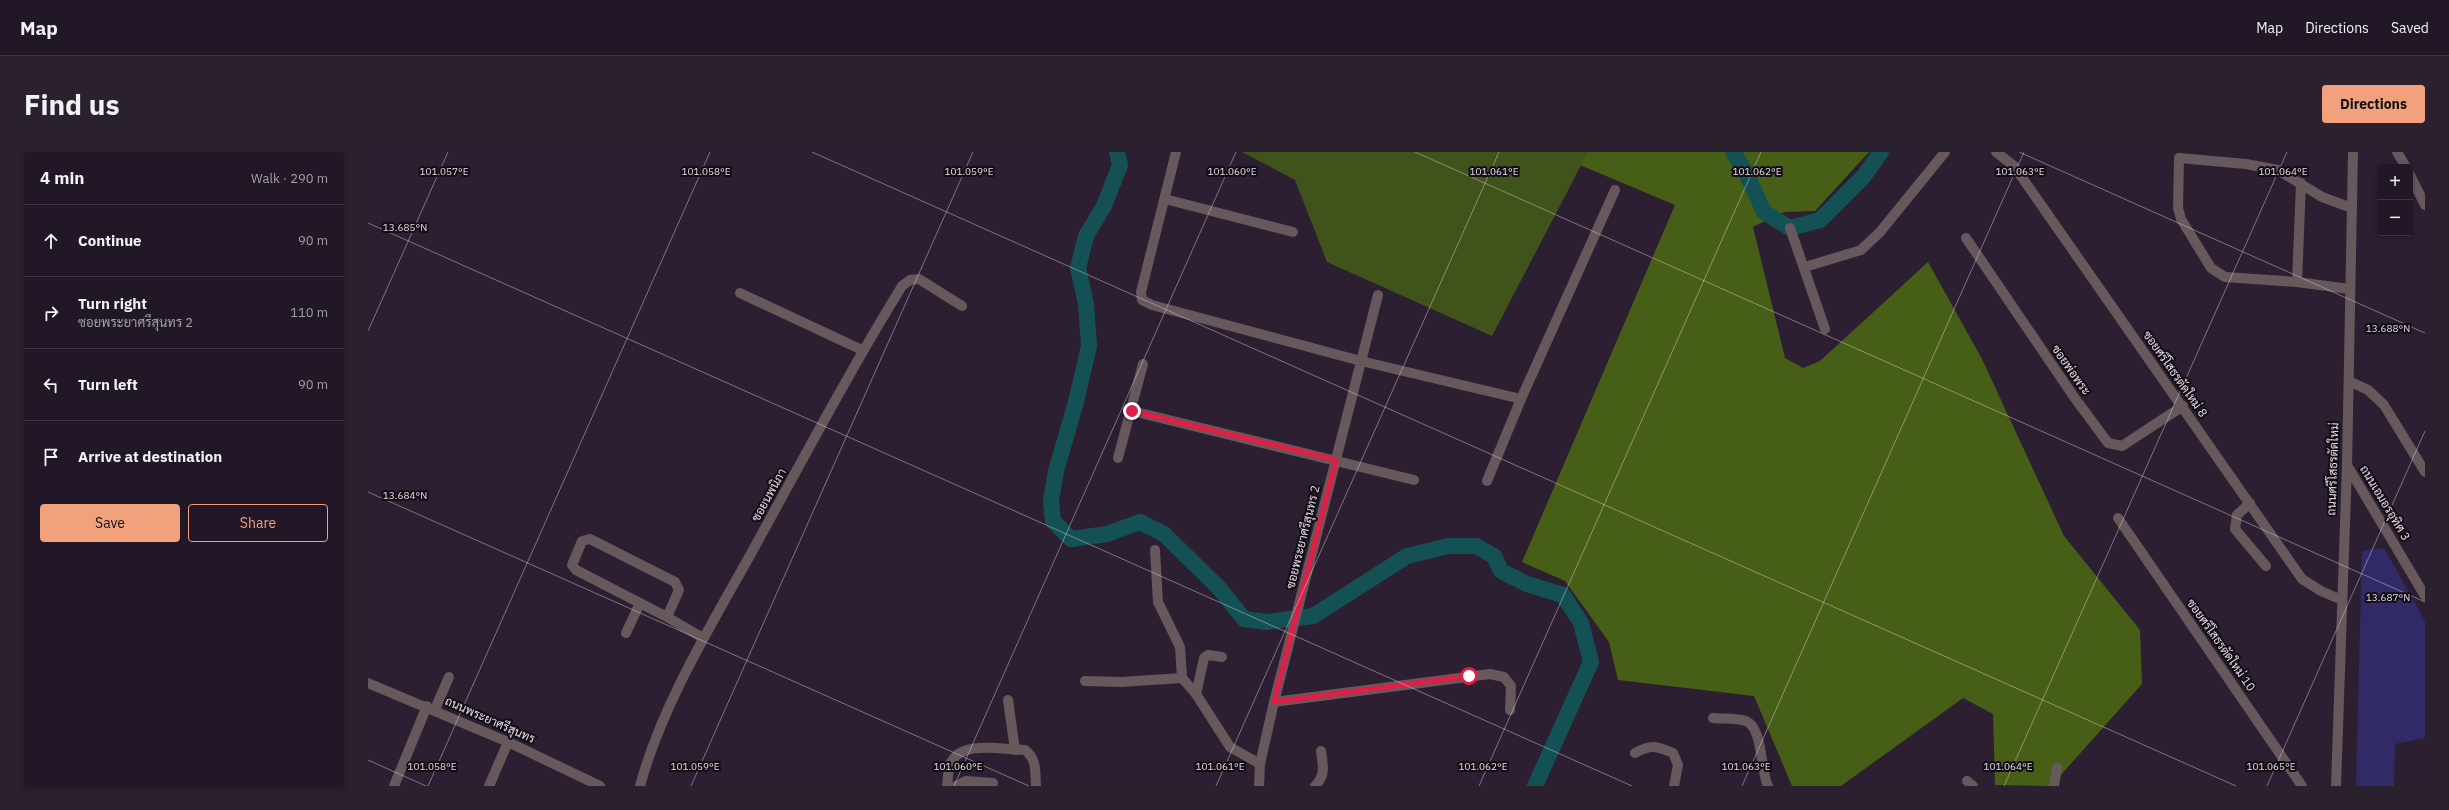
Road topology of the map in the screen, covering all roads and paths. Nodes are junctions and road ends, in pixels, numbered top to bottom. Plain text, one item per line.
1 (1176, 152) edge
2 (1945, 152) edge
3 (1996, 152) edge
4 (2353, 152) edge
5 (2397, 152) edge
6 (2177, 155) edge
7 (2404, 164) edge
8 (2413, 181) edge
9 (2301, 183) junction
10 (1615, 190) dead end
11 (1165, 199) junction
12 (2425, 204) edge
13 (2352, 208) junction
14 (1790, 228) dead end
15 (1293, 232) dead end
16 (1966, 238) dead end
17 (1805, 267) junction
18 (2297, 282) junction
19 (2349, 289) junction
20 (740, 293) dead end
21 (1378, 295) dead end
22 (962, 306) dead end
23 (1825, 329) dead end
24 (862, 350) junction
25 (1361, 361) junction
26 (1143, 364) dead end
27 (2349, 381) junction
28 (1521, 399) junction
29 (2183, 406) junction
30 (1132, 411) junction
31 (1118, 458) dead end
32 (1336, 460) junction
33 (2347, 464) junction
34 (2425, 472) edge
35 (1414, 480) dead end
36 (1487, 481) dead end
37 (2250, 503) junction
38 (2118, 518) dead end
39 (1155, 550) dead end
40 (2266, 566) dead end
41 (2421, 580) edge
42 (2425, 596) edge
43 (2342, 600) junction
44 (640, 603) junction
45 (667, 617) junction
46 (626, 633) dead end
47 (704, 638) junction
48 (1222, 657) dead end
49 (449, 677) dead end
50 (1182, 678) junction
51 (1084, 681) dead end
52 (368, 683) edge
53 (1196, 694) junction
54 (1008, 700) dead end
55 (1274, 702) junction
56 (431, 708) junction
57 (1510, 710) dead end
58 (1713, 718) dead end
59 (508, 742) junction
60 (1015, 750) junction
61 (1321, 751) dead end
62 (1635, 753) dead end
63 (1260, 764) junction
64 (2057, 768) dead end
65 (993, 783) dead end
66 (394, 786) edge
67 (489, 786) edge
68 (600, 786) edge
69 (640, 786) edge
70 (947, 786) edge
71 (956, 786) edge
72 (1036, 786) edge
73 (1259, 786) edge
74 (1315, 786) edge
75 (1674, 786) edge
76 (1768, 786) edge
77 (2054, 786) edge
78 (2302, 786) edge
79 (2336, 786) edge

1 - 11 street
2 - 17 street
3 - 29 street, ซอยศรีโสธรตัดใหม่ 8
4 - 13 street, ถนนศรีโสธรตัดใหม่
5 - 7 street
6 - 9 street
6 - 18 street
8 - 12 street
9 - 13 street
9 - 18 street
10 - 28 street
11 - 15 street
11 - 25 street
13 - 19 street, ถนนศรีโสธรตัดใหม่
14 - 17 street
16 - 29 street, ซอยพ่อพระ
17 - 23 street
18 - 19 street
19 - 27 street, ถนนศรีโสธรตัดใหม่
20 - 24 street
21 - 25 street, ซอยพระยาศรีสุนทร 2
22 - 24 street, ซอยนพนิภา
24 - 47 street, ซอยนพนิภา
25 - 28 street
25 - 32 street, ซอยพระยาศรีสุนทร 2
26 - 30 street
27 - 33 street, ถนนศรีโสธรตัดใหม่
27 - 34 street
28 - 36 street
29 - 37 street, ซอยศรีโสธรตัดใหม่ 8
30 - 31 street
30 - 32 street
32 - 35 street
32 - 55 street, ซอยพระยาศรีสุนทร 2
33 - 41 street, ถนนเอมอรอุทิศ 3
33 - 43 street, ถนนศรีโสธรตัดใหม่
37 - 40 street
37 - 43 street, ซอยศรีโสธรตัดใหม่ 8
38 - 78 street, ซอยศรีโสธรตัดใหม่ 10
39 - 50 street
41 - 42 street, ถนนเอมอรอุทิศ 3
43 - 79 street, ถนนศรีโสธรตัดใหม่
44 - 45 street
44 - 45 street
44 - 46 street
45 - 47 street
47 - 69 street, ซอยนพนิภา
48 - 53 street
49 - 56 street
50 - 51 street
50 - 53 street
52 - 56 street, ถนนพระยาศรีสุนทร
53 - 63 street
54 - 60 street
55 - 57 street
55 - 63 street, ซอยพระยาศรีสุนทร 2
56 - 59 street, ถนนพระยาศรีสุนทร
56 - 66 street
58 - 76 street
59 - 67 street
59 - 68 street, ถนนพระยาศรีสุนทร
60 - 70 street
60 - 72 street
61 - 74 street
62 - 75 street
63 - 73 street, ซอยพระยาศรีสุนทร 2
64 - 77 street
65 - 71 street

